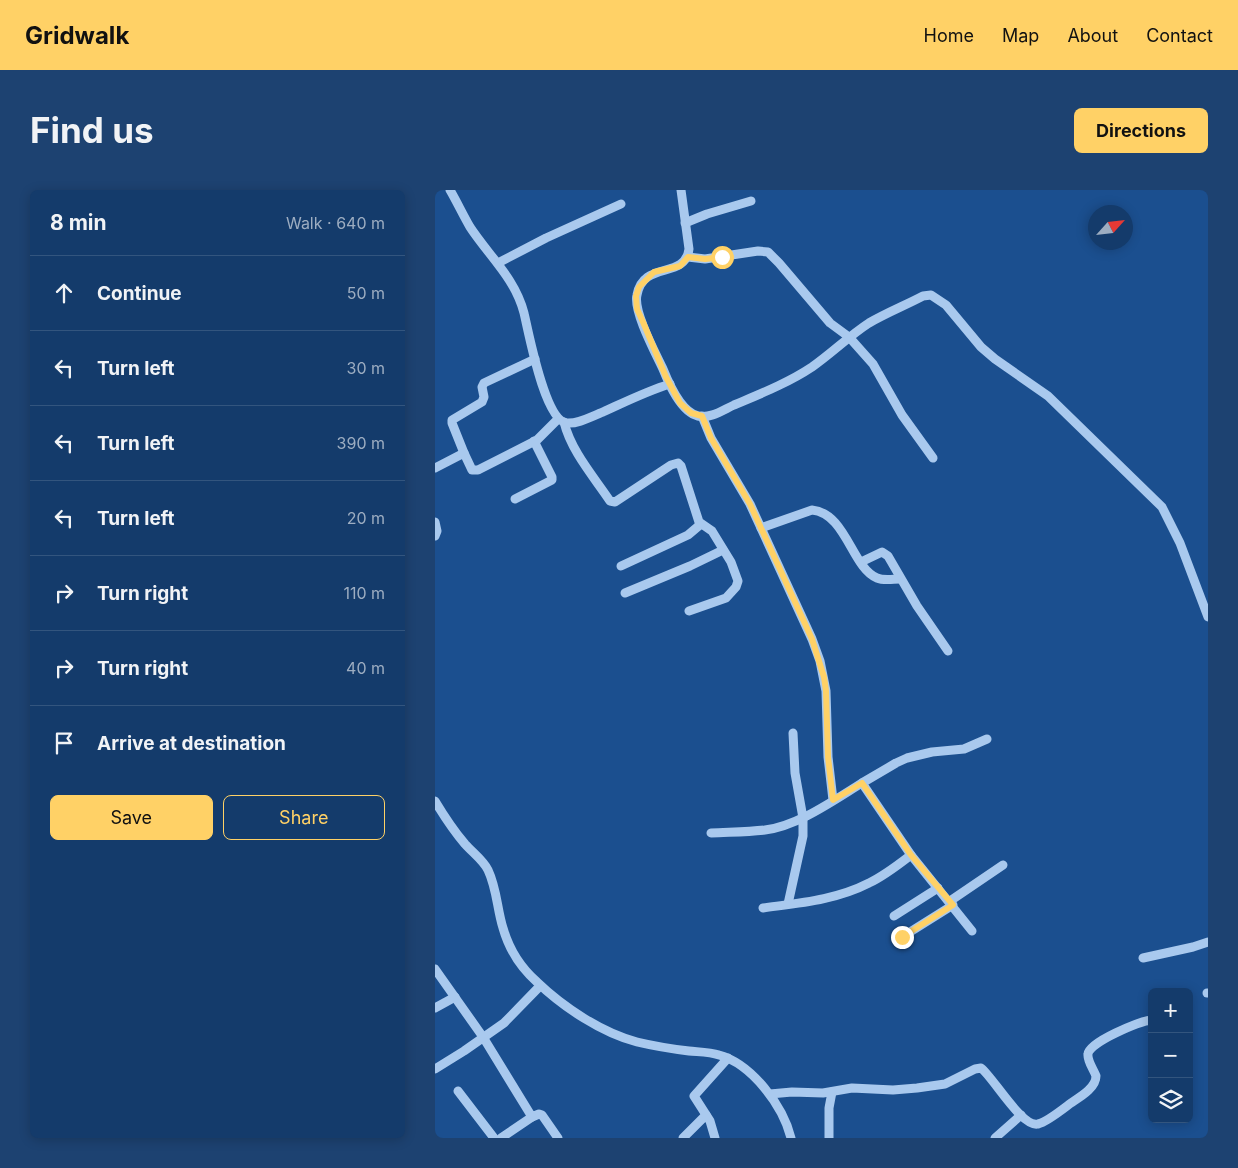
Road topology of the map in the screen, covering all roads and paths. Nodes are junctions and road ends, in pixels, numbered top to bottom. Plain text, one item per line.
1 (450, 190) edge
2 (681, 190) edge
3 (751, 201) dead end
4 (621, 204) dead end
5 (685, 222) junction
6 (688, 257) junction
7 (497, 263) junction
8 (849, 337) junction
9 (535, 360) junction
10 (663, 386) junction
11 (702, 416) junction
12 (561, 420) junction
13 (534, 441) junction
14 (464, 453) junction
15 (933, 458) dead end
16 (435, 468) edge
17 (515, 499) dead end
18 (435, 522) edge
19 (701, 524) junction
20 (761, 528) junction
21 (435, 536) edge
22 (723, 550) junction
23 (861, 562) junction
24 (621, 566) dead end
25 (900, 579) junction
26 (625, 593) dead end
27 (1205, 603) edge
28 (689, 611) dead end
29 (1208, 617) edge
30 (948, 651) dead end
31 (793, 732) dead end
32 (987, 739) dead end
33 (862, 783) junction
34 (833, 800) junction
35 (436, 806) edge
36 (803, 818) junction
37 (711, 833) dead end
38 (911, 855) junction
39 (1003, 865) dead end
40 (939, 888) junction
41 (951, 903) junction
42 (788, 904) junction
43 (763, 908) dead end
44 (894, 916) dead end
45 (972, 931) dead end
46 (902, 937) dead end
47 (1208, 942) edge
48 (1143, 958) dead end
49 (435, 969) edge
50 (540, 986) junction
51 (455, 997) junction
52 (435, 1008) edge
53 (1148, 1021) edge
54 (483, 1038) junction
55 (728, 1058) junction
56 (435, 1069) edge
57 (458, 1091) dead end
58 (832, 1092) junction
59 (770, 1094) junction
60 (706, 1115) junction
61 (1021, 1115) junction
62 (532, 1117) junction
63 (494, 1138) edge
64 (501, 1138) edge
65 (558, 1138) edge
66 (683, 1138) edge
67 (715, 1138) edge
68 (791, 1138) edge
69 (829, 1138) edge
70 (995, 1138) edge

1 - 7 street
2 - 5 street
3 - 5 street
4 - 7 street
5 - 6 street
6 - 8 street
6 - 10 street
7 - 9 street
8 - 11 street
8 - 15 street
8 - 27 street
9 - 12 street
9 - 14 street
10 - 11 street
10 - 12 street
11 - 20 street
12 - 13 street
12 - 19 street
13 - 14 street
13 - 17 street
14 - 16 street
18 - 21 street
19 - 22 street
19 - 24 street
20 - 23 street
20 - 34 street
22 - 26 street
22 - 28 street
23 - 25 street
23 - 25 street
25 - 30 street
27 - 29 street
31 - 36 street
32 - 33 street
33 - 34 street
33 - 38 street
34 - 36 street
35 - 50 street
36 - 37 street
36 - 42 street
38 - 40 street
38 - 42 street
39 - 41 street
40 - 41 street
40 - 44 street
41 - 45 street
41 - 46 street
42 - 43 street
47 - 48 street
49 - 51 street
50 - 54 street
50 - 55 street
51 - 52 street
51 - 54 street
53 - 61 street
54 - 56 street
54 - 62 street
55 - 59 street
55 - 60 street
57 - 63 street
58 - 59 street
58 - 61 street
58 - 69 street
59 - 68 street
60 - 66 street
60 - 67 street
61 - 70 street
62 - 64 street
62 - 65 street

